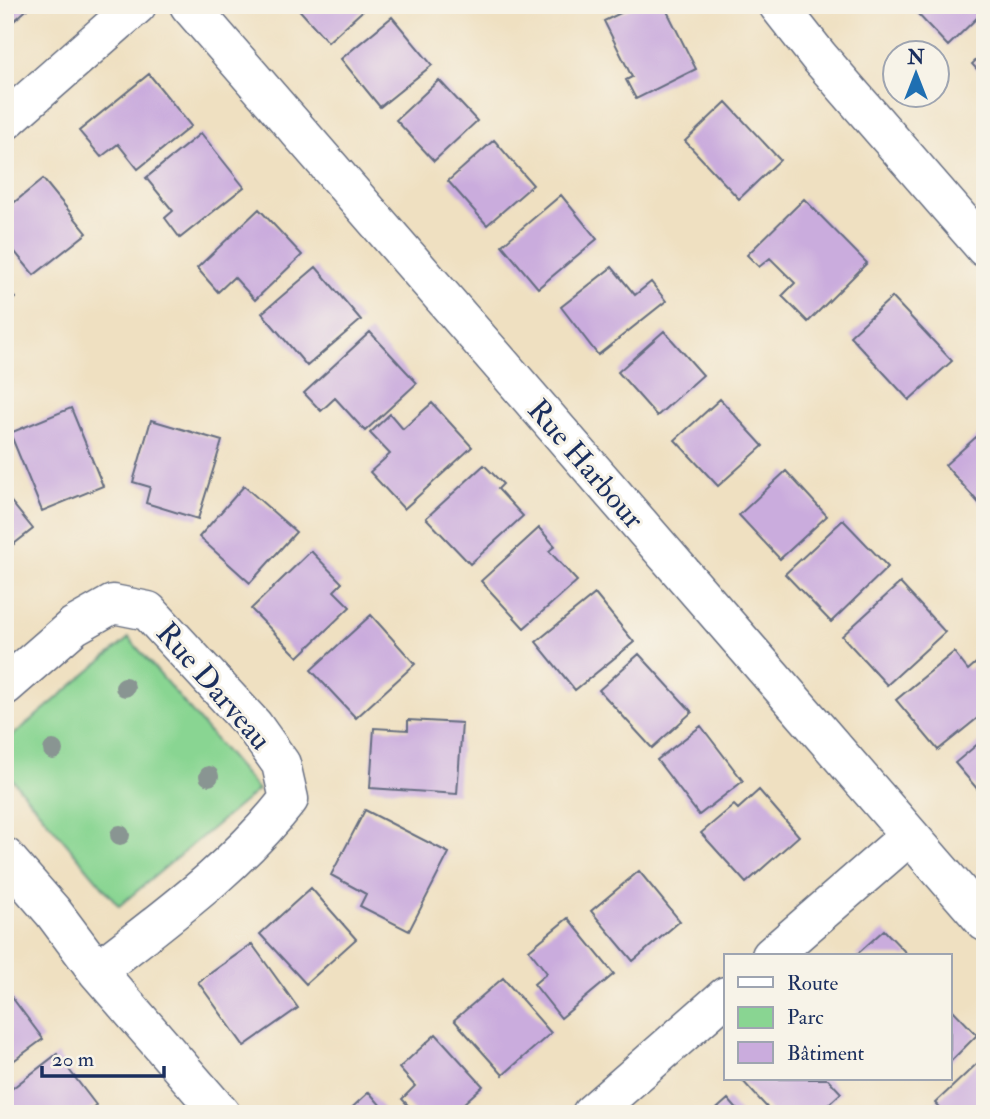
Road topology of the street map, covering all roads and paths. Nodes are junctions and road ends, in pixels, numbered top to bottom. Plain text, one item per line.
1 (138, 5) edge
2 (189, 5) edge
3 (778, 5) edge
4 (5, 121) edge
5 (985, 248) edge
6 (5, 686) edge
7 (908, 836) junction
8 (5, 857) edge
9 (985, 922) edge
10 (773, 954) edge
11 (97, 971) junction
12 (724, 998) edge
13 (221, 1114) edge
14 (591, 1114) edge

1 - 4 street
2 - 7 street, Rue Harbour
3 - 5 street
6 - 11 street, Rue Darveau
7 - 9 street, Rue Harbour
7 - 10 street
8 - 11 street
11 - 13 street
12 - 14 street

